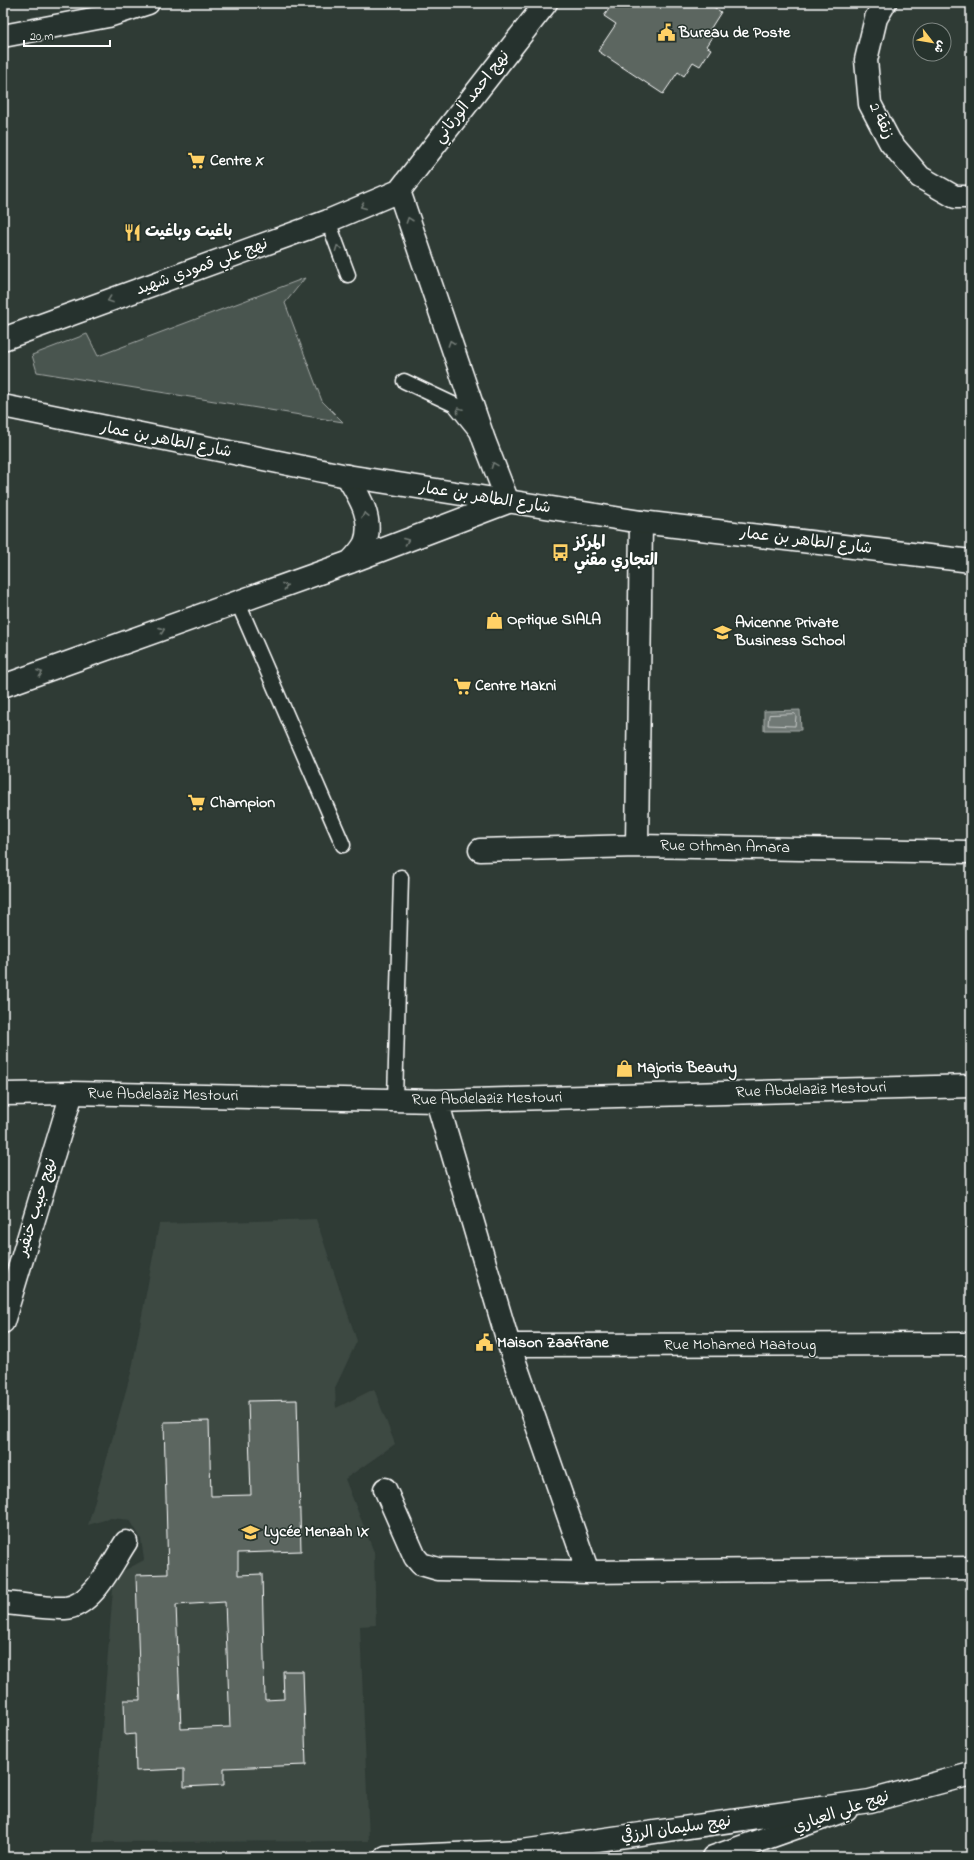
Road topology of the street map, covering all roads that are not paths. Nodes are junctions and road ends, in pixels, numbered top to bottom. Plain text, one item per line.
1 (148, 3) edge
2 (546, 3) edge
3 (885, 3) edge
4 (3, 36) edge
5 (399, 191) junction
6 (971, 197) edge
7 (328, 221) junction
8 (348, 275) dead end
9 (3, 339) edge
10 (404, 381) dead end
11 (3, 406) edge
12 (484, 440) junction
13 (347, 476) junction
14 (508, 502) junction
15 (641, 522) junction
16 (971, 561) edge
17 (350, 562) junction
18 (238, 603) junction
19 (3, 686) edge
20 (343, 845) dead end
21 (637, 846) junction
22 (480, 850) dead end
23 (971, 852) edge
24 (401, 877) dead end
25 (971, 1086) edge
26 (72, 1093) junction
27 (3, 1094) edge
28 (395, 1100) junction
29 (437, 1101) junction
30 (3, 1322) edge
31 (971, 1344) edge
32 (509, 1345) junction
33 (385, 1489) dead end
34 (126, 1542) dead end
35 (971, 1568) edge
36 (588, 1572) junction
37 (3, 1603) edge
38 (971, 1774) edge
39 (870, 1801) junction
40 (524, 1854) edge
41 (386, 1857) edge
42 (713, 1857) edge

1 - 4 street
2 - 5 street, نهج احمد الورتاني
3 - 6 street, زنقة 2
5 -> 7 street, نهج علي قمودي شهيد
12 -> 5 street
8 -> 7 lane
7 -> 9 street, نهج علي قمودي شهيد
12 -> 10 lane
11 - 13 street, شارع الطاهر بن عمار
14 -> 12 street
13 - 14 street, شارع الطاهر بن عمار
17 -> 13 street
14 - 15 street, شارع الطاهر بن عمار
17 -> 14 street
15 - 16 street, شارع الطاهر بن عمار
15 - 21 street
18 -> 17 street
19 -> 18 street
18 - 20 lane
21 - 22 street, Rue Othman Amara
21 - 23 street, Rue Othman Amara
24 - 28 lane
25 - 29 street, Rue Abdelaziz Mestouri
26 - 27 street, Rue Abdelaziz Mestouri
26 - 28 street, Rue Abdelaziz Mestouri
26 - 30 street, نهج حبيب خنفير
28 - 29 street, Rue Abdelaziz Mestouri
29 - 32 street
31 - 32 street, Rue Mohamed Maatoug
32 - 36 street
33 - 36 street
34 - 37 street
35 - 36 street
38 - 39 street, نهج علي العياري
39 - 40 street, نهج سليمان الرزقي
39 - 42 street, نهج علي العياري
40 - 41 street, نهج سليمان الرزقي

